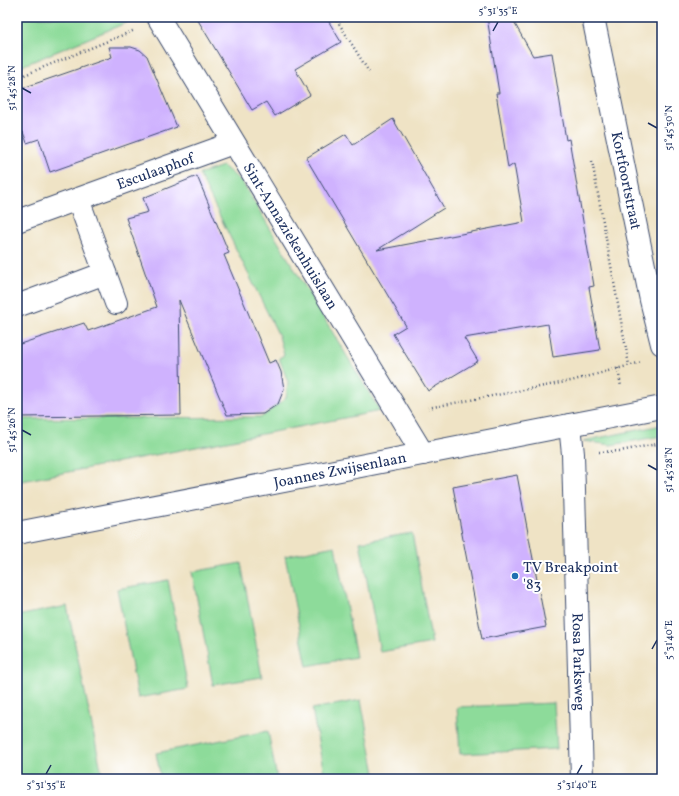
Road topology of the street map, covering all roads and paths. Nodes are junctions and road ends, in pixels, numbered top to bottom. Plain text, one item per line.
1 (158, 17) edge
2 (335, 17) edge
3 (593, 17) edge
4 (369, 72) dead end
5 (17, 78) edge
6 (233, 143) junction
7 (591, 156) dead end
8 (78, 199) junction
9 (17, 221) edge
10 (105, 274) junction
11 (116, 303) dead end
12 (17, 306) edge
13 (655, 352) edge
14 (629, 365) junction
15 (662, 407) edge
16 (400, 413) junction
17 (570, 425) junction
18 (662, 443) edge
19 (423, 454) junction
20 (573, 454) junction
21 (17, 533) edge
22 (582, 779) edge

1 - 5 path
1 - 6 street, Sint-Annaziekenhuislaan
2 - 4 path
3 - 13 street, Kortfoortstraat
6 - 8 street, Esculaaphof
6 - 16 street, Sint-Annaziekenhuislaan
7 - 14 path
8 - 9 street, Esculaaphof
8 - 10 street
10 - 11 street
10 - 12 street
13 - 14 path
14 - 16 path
15 - 17 street, Joannes Zwijsenlaan
16 - 19 street, Sint-Annaziekenhuislaan
17 - 19 street, Joannes Zwijsenlaan
17 - 20 street, Rosa Parksweg
18 - 20 path
19 - 21 street, Joannes Zwijsenlaan
20 - 22 street, Rosa Parksweg

